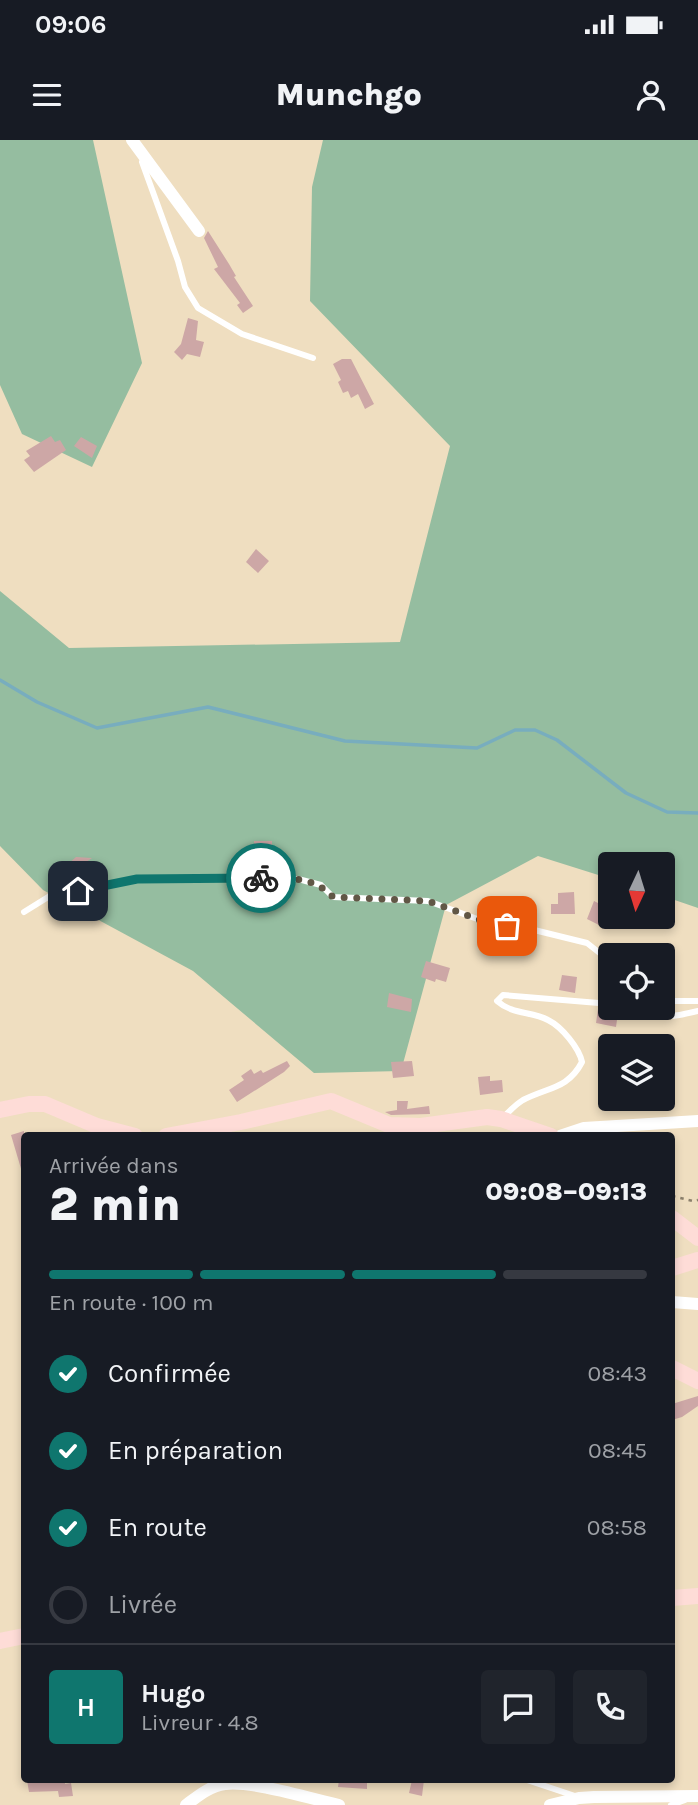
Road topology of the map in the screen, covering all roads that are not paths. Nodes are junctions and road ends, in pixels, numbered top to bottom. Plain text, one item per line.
1 (135, 145) edge
2 (199, 231) dead end
3 (313, 358) dead end
4 (24, 912) dead end
5 (598, 952) edge
6 (675, 1001) edge
7 (698, 1001) edge
8 (598, 1003) edge
9 (698, 1011) edge
10 (675, 1017) edge
11 (0, 1110) edge
12 (501, 1119) junction
13 (698, 1121) edge
14 (120, 1132) edge
15 (187, 1132) edge
16 (539, 1132) edge
17 (572, 1132) edge
18 (675, 1220) edge
19 (698, 1238) edge
20 (698, 1260) edge
21 (675, 1267) edge
22 (675, 1302) edge
23 (698, 1304) edge
24 (675, 1370) edge
25 (698, 1381) edge
26 (698, 1596) edge
27 (675, 1598) edge
28 (21, 1637) edge
29 (0, 1641) edge
30 (536, 1783) edge
31 (695, 1796) edge
32 (579, 1797) junction
33 (186, 1805) edge
34 (340, 1805) edge
35 (550, 1805) edge
36 (671, 1805) edge

1 - 2 street
1 - 3 lane
4 - 5 lane
6 - 7 lane
8 - 12 lane
9 - 10 lane
11 - 14 street
12 - 15 street
12 - 16 street
13 - 17 street
18 - 19 street
20 - 21 street
22 - 23 street
24 - 25 street
26 - 27 street
28 - 29 street
30 - 32 lane
31 - 32 street
31 - 36 lane
32 - 35 street
33 - 34 street

